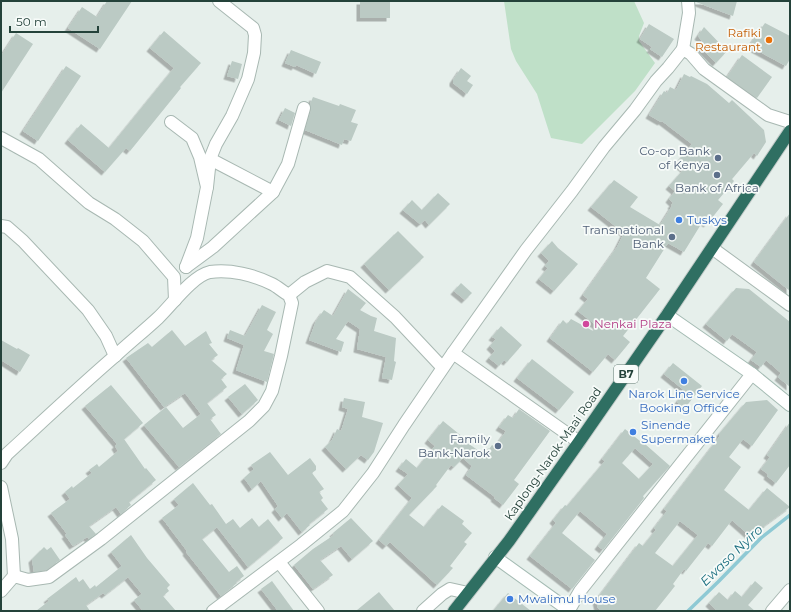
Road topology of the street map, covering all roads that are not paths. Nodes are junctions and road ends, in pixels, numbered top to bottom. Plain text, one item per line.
1 (219, 1) edge
2 (688, 1) edge
3 (682, 49) junction
4 (304, 108) dead end
5 (171, 122) dead end
6 (790, 122) edge
7 (790, 131) edge
8 (1, 138) edge
9 (210, 159) junction
10 (207, 187) junction
11 (273, 192) junction
12 (1, 226) edge
13 (712, 248) junction
14 (186, 267) junction
15 (174, 277) junction
16 (289, 295) junction
17 (174, 300) junction
18 (790, 305) edge
19 (667, 314) junction
20 (453, 353) junction
21 (115, 356) junction
22 (442, 368) junction
23 (752, 374) junction
24 (790, 405) edge
25 (579, 442) junction
26 (1, 463) edge
27 (1, 487) edge
28 (495, 557) junction
29 (279, 562) junction
30 (14, 576) junction
31 (790, 590) edge
32 (1, 591) edge
33 (468, 594) junction
34 (569, 610) edge
35 (213, 611) edge
36 (318, 611) edge
37 (423, 611) edge
38 (454, 611) edge
39 (772, 611) edge

1 - 9 street
2 - 3 street
3 - 6 street
3 - 20 street
4 - 11 street
5 - 10 street
7 - 13 highway, Kaplong-Narok-Maai Road / B7
8 - 15 street
9 - 10 street
9 - 11 street
10 - 14 street
11 - 14 street
12 - 21 street
13 - 18 street
13 - 19 highway, Kaplong-Narok-Maai Road / B7
14 - 15 street
15 - 17 street
16 - 17 street
16 - 22 street
16 - 30 street
17 - 21 street
19 - 23 street
19 - 25 highway, Kaplong-Narok-Maai Road / B7
20 - 22 street
20 - 25 street
21 - 26 street
22 - 29 street
23 - 24 street
23 - 34 street
25 - 28 highway, Kaplong-Narok-Maai Road / B7
27 - 30 street
28 - 33 highway, Kaplong-Narok-Maai Road / B7
28 - 34 street
29 - 35 street
29 - 36 street
30 - 32 street
31 - 39 street
33 - 37 street
33 - 38 highway, Kaplong-Narok-Maai Road / B7

